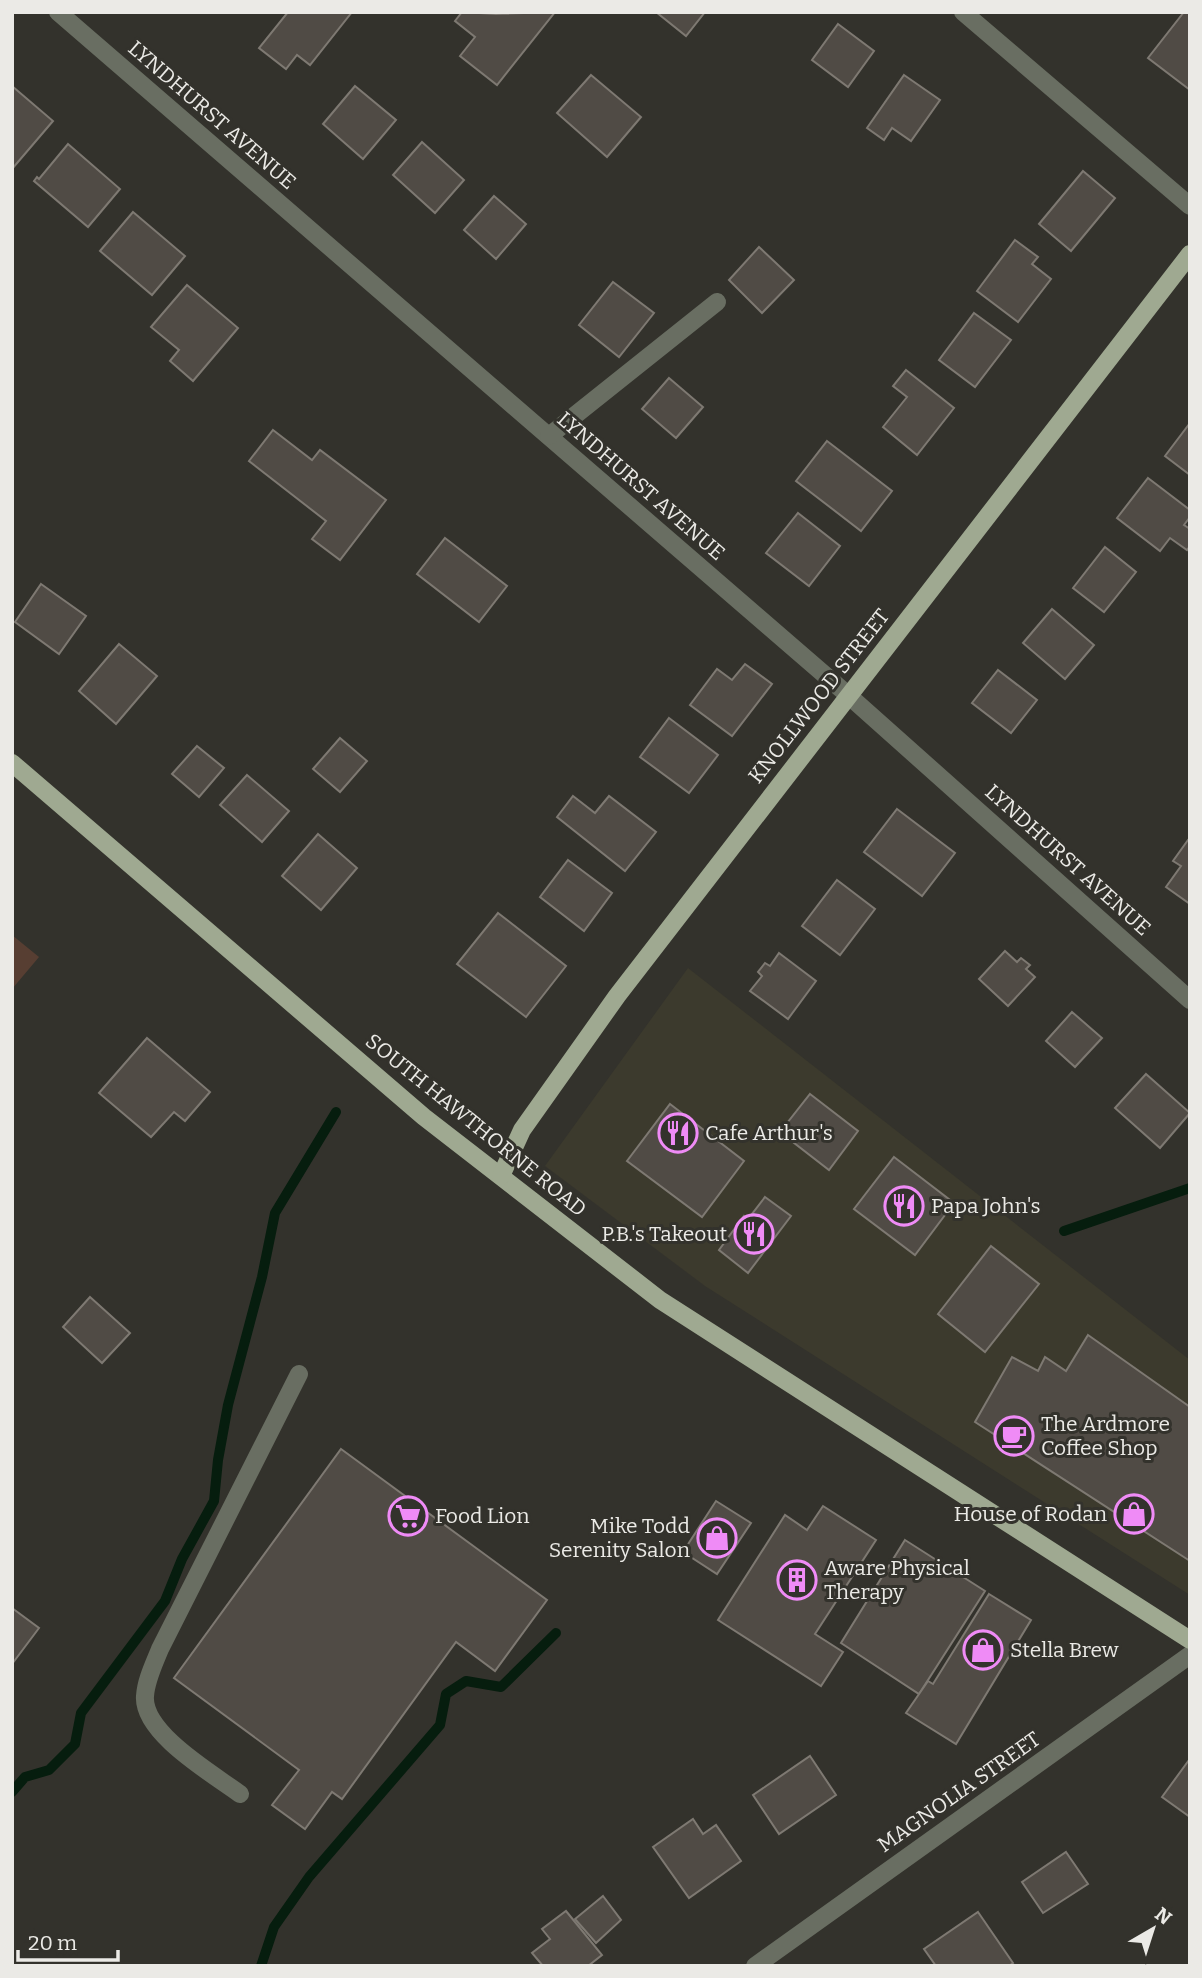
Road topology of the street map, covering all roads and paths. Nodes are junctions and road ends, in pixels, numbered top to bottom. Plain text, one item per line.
1 (58, 12) edge
2 (963, 12) edge
3 (1190, 206) edge
4 (1190, 254) edge
5 (717, 302) dead end
6 (549, 436) junction
7 (848, 695) junction
8 (12, 763) edge
9 (1190, 1000) edge
10 (501, 1176) junction
11 (299, 1374) dead end
12 (1190, 1640) edge
13 (1190, 1655) edge
14 (240, 1794) dead end
15 (755, 1966) edge

1 - 6 street, LYNDHURST AVENUE
2 - 3 street
4 - 7 main road, KNOLLWOOD STREET
5 - 6 street
6 - 7 street, LYNDHURST AVENUE
7 - 9 street, LYNDHURST AVENUE
7 - 10 main road, KNOLLWOOD STREET
8 - 10 main road, SOUTH HAWTHORNE ROAD
10 - 12 main road, SOUTH HAWTHORNE ROAD
11 - 14 street
13 - 15 street, MAGNOLIA STREET

